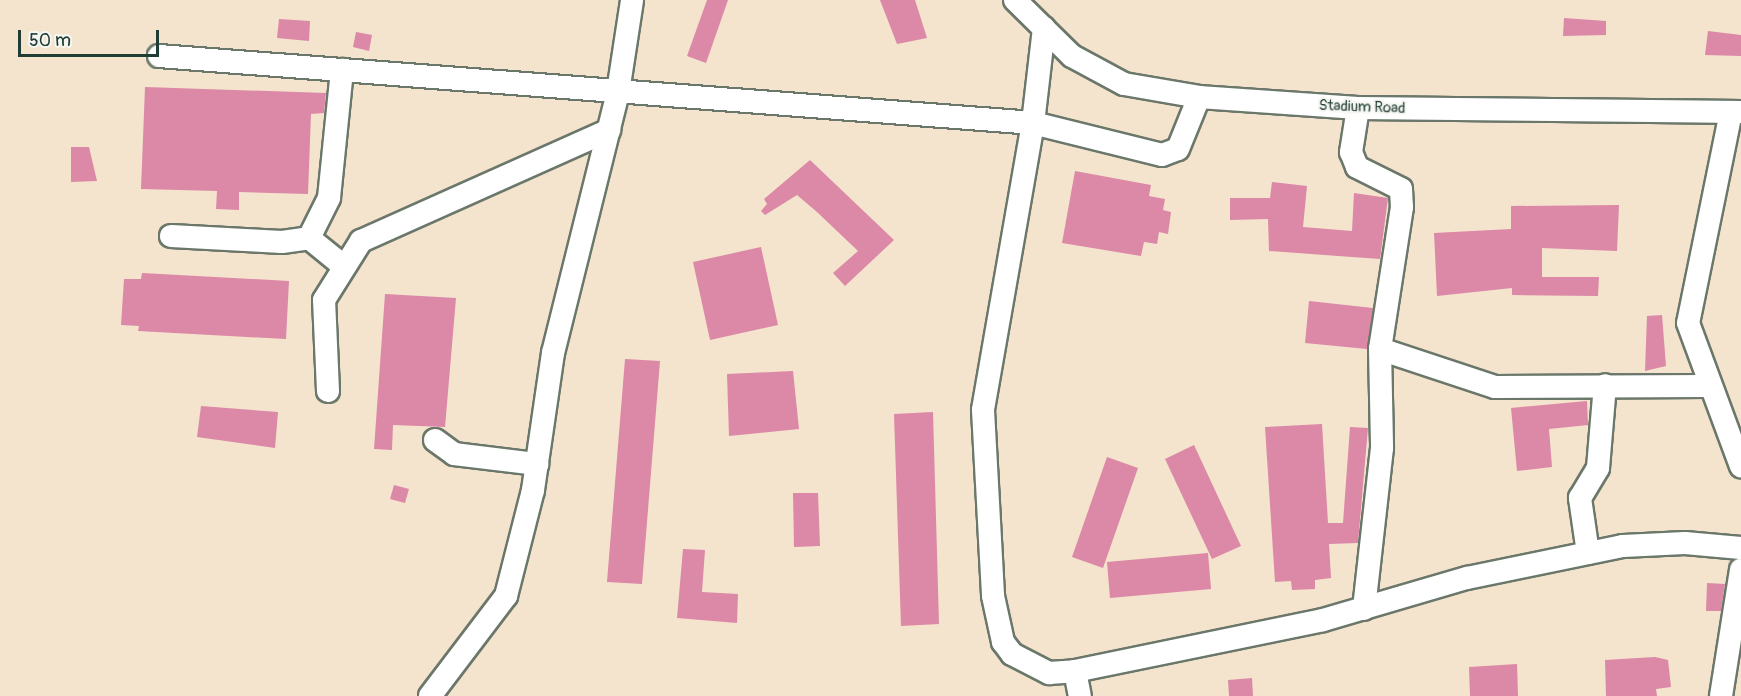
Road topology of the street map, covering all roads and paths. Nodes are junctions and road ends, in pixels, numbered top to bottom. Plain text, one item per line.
1 (632, 0) edge
2 (1015, 0) edge
3 (1044, 28) junction
4 (159, 56) dead end
5 (342, 70) junction
6 (618, 92) junction
7 (1199, 97) junction
8 (1358, 108) junction
9 (1736, 112) edge
10 (1034, 123) junction
11 (609, 130) junction
12 (171, 236) dead end
13 (309, 238) junction
14 (341, 264) junction
15 (1380, 349) junction
16 (1605, 385) junction
17 (1707, 386) junction
18 (328, 391) dead end
19 (435, 440) dead end
20 (537, 464) junction
21 (1741, 466) edge
22 (1741, 548) edge
23 (1588, 553) junction
24 (1741, 570) edge
25 (1364, 609) junction
26 (1075, 671) junction
27 (430, 696) edge
28 (1080, 696) edge
29 (1721, 696) edge

1 - 6 street
2 - 3 street, Stadium Road
3 - 7 street, Stadium Road
3 - 10 street
4 - 5 street
5 - 6 street
5 - 13 street
6 - 10 street
6 - 11 street
7 - 8 street, Stadium Road
7 - 10 street
8 - 9 street, Stadium Road
8 - 15 street
9 - 17 street
10 - 26 street
11 - 14 street
11 - 20 street
12 - 13 street
13 - 14 street
14 - 18 street
15 - 16 street
15 - 25 street
16 - 17 street
16 - 23 street
17 - 21 street
19 - 20 street
20 - 27 street
22 - 23 street
23 - 25 street
24 - 29 street
25 - 26 street
26 - 28 street

